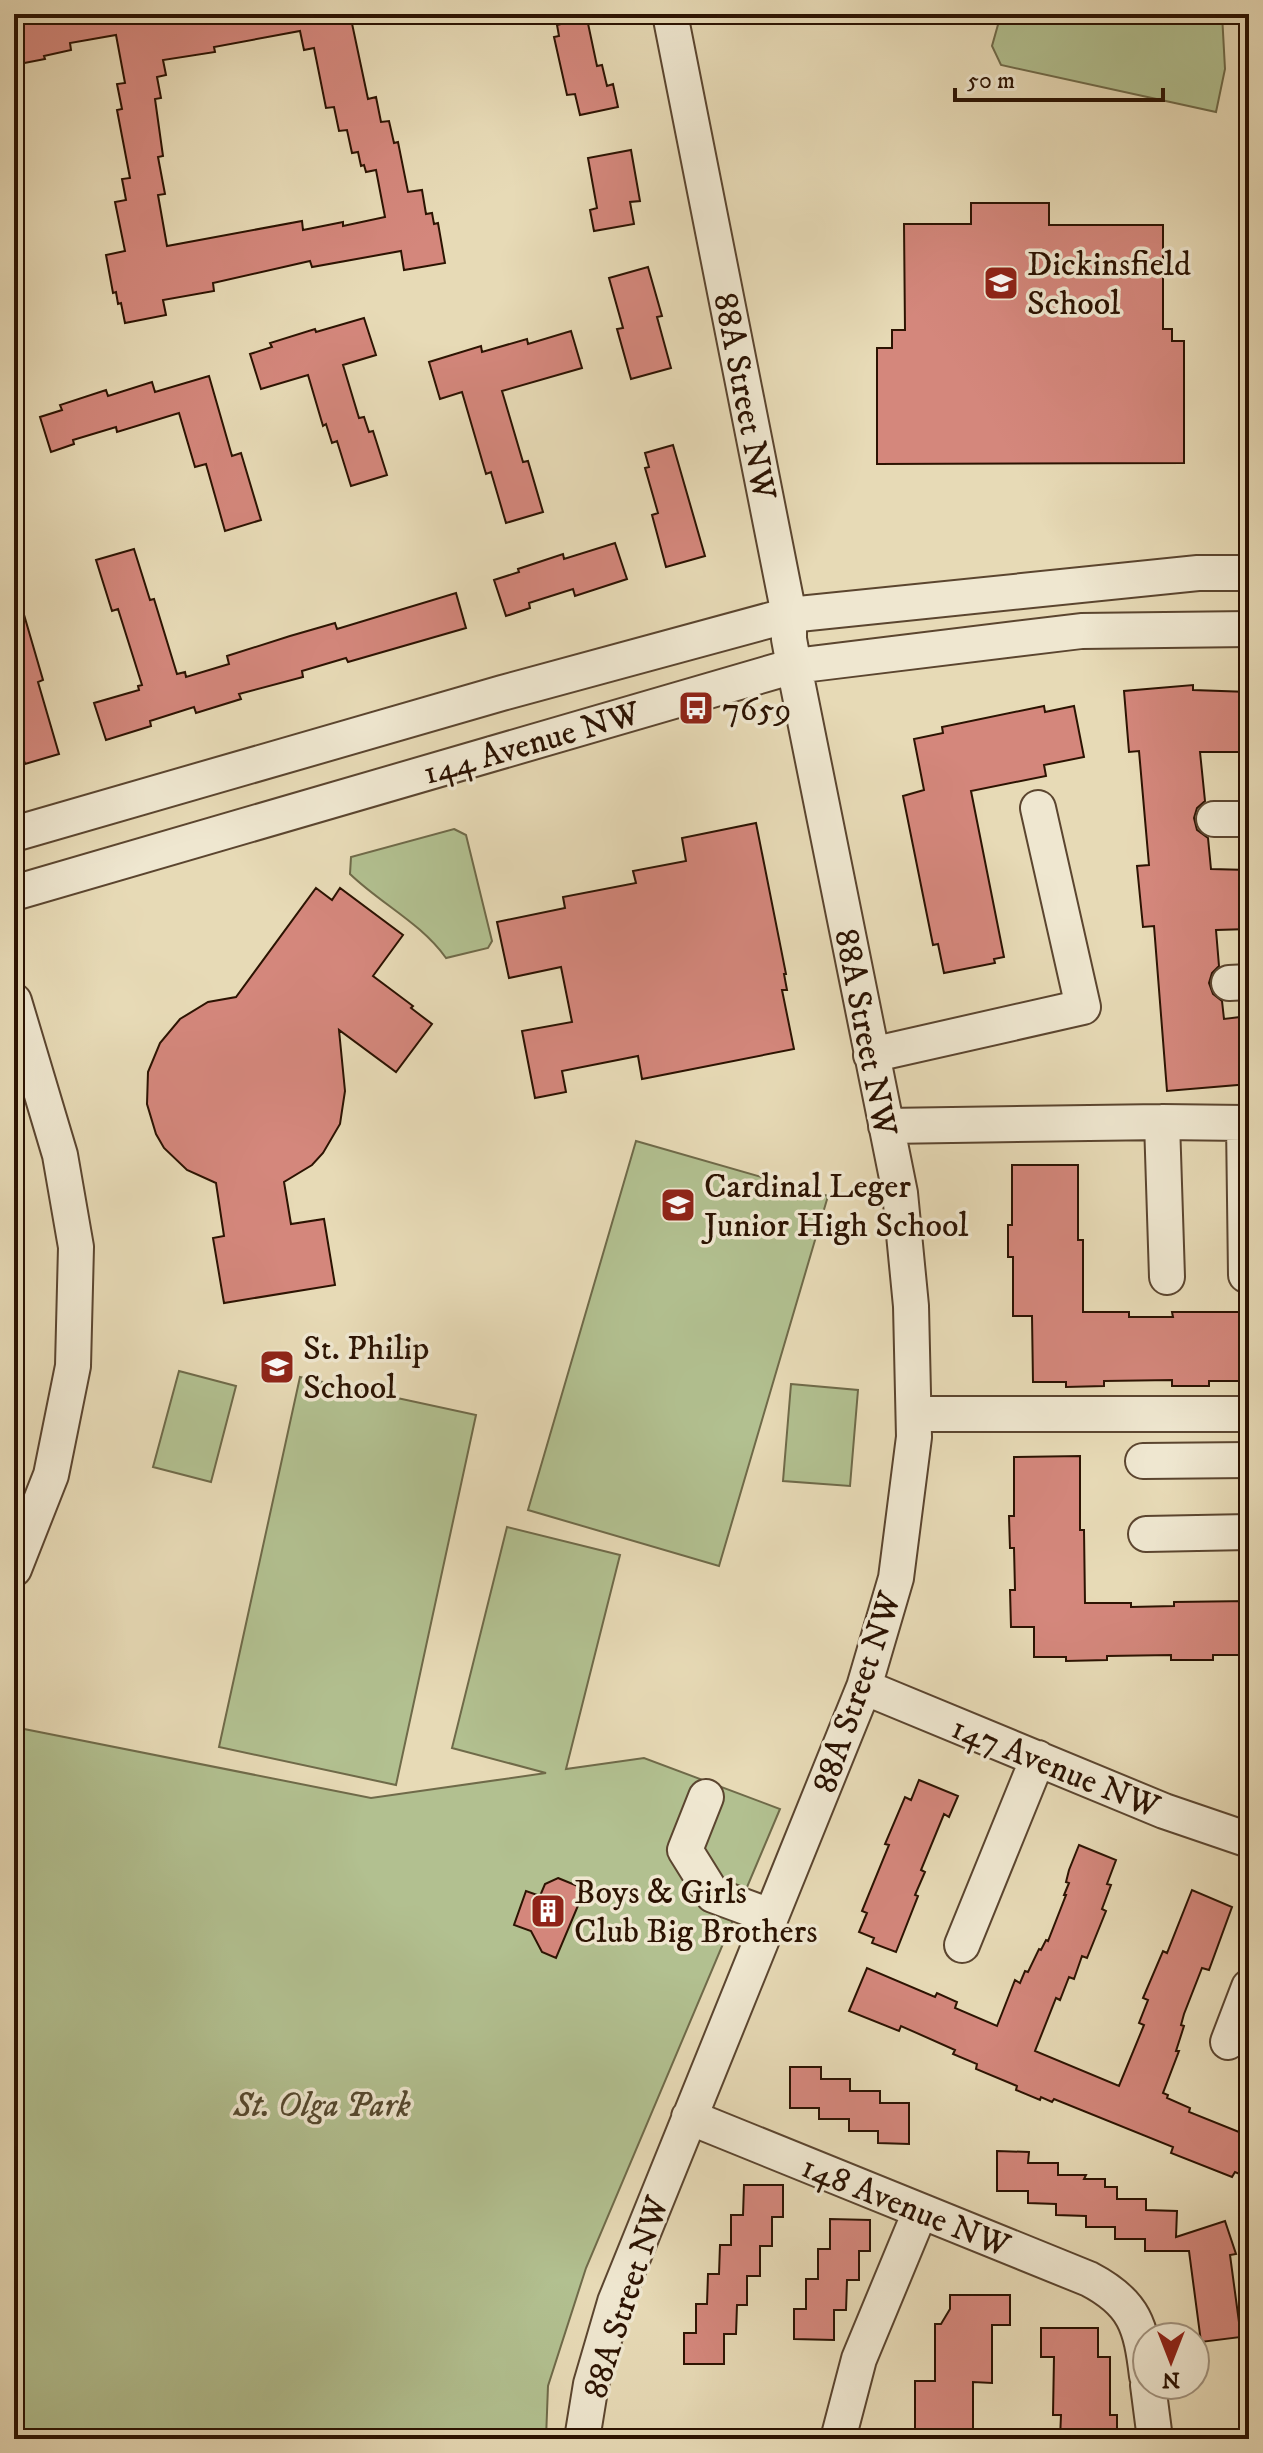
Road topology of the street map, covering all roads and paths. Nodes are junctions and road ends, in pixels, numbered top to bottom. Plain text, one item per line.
1 (670, 14) edge
2 (1249, 573) edge
3 (789, 615) junction
4 (1249, 629) edge
5 (794, 666) junction
6 (1038, 808) dead end
7 (1214, 819) dead end
8 (1249, 819) edge
9 (14, 834) edge
10 (14, 893) edge
11 (14, 1001) edge
12 (871, 1055) junction
13 (1162, 1122) junction
14 (1246, 1123) edge
15 (886, 1126) junction
16 (1246, 1275) dead end
17 (1167, 1277) dead end
18 (914, 1414) junction
19 (1249, 1414) edge
20 (1249, 1460) edge
21 (1143, 1461) dead end
22 (1249, 1532) edge
23 (1146, 1534) dead end
24 (14, 1569) edge
25 (864, 1687) junction
26 (1038, 1758) junction
27 (706, 1797) dead end
28 (1249, 1840) edge
29 (770, 1916) junction
30 (962, 1945) dead end
31 (1249, 1987) edge
32 (1228, 2042) dead end
33 (689, 2117) junction
34 (920, 2212) junction
35 (1136, 2321) edge
36 (1150, 2401) edge
37 (582, 2439) edge
38 (838, 2439) edge
39 (1155, 2439) edge

1 - 3 street, 88A Street NW
2 - 3 street, 144 Avenue NW
3 - 5 street, 88A Street NW
3 - 9 street, 144 Avenue NW
4 - 5 street, 144 Avenue NW
5 - 10 street, 144 Avenue NW
5 - 12 street, 88A Street NW
6 - 12 street
7 - 8 street
11 - 24 street
12 - 15 street, 88A Street NW
13 - 14 street
13 - 15 street
13 - 17 street
14 - 16 street
15 - 18 street, 88A Street NW
18 - 19 street
18 - 25 street, 88A Street NW
20 - 21 street
22 - 23 street
25 - 26 street, 147 Avenue NW
25 - 29 street, 88A Street NW
26 - 28 street, 147 Avenue NW
26 - 30 street
27 - 29 street
29 - 33 street, 88A Street NW
31 - 32 street
33 - 34 street, 148 Avenue NW
33 - 37 street, 88A Street NW
34 - 35 street, 148 Avenue NW
34 - 38 street
36 - 39 street

